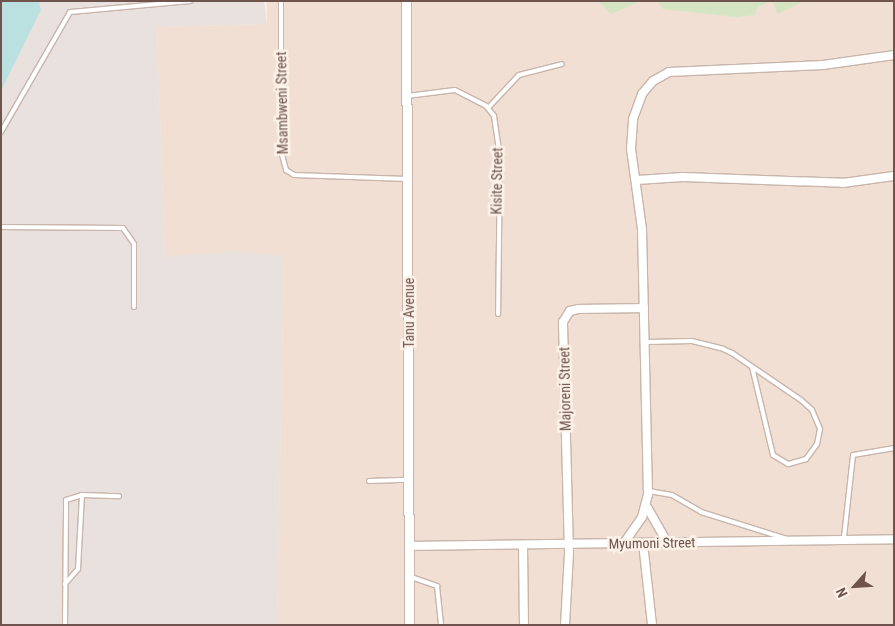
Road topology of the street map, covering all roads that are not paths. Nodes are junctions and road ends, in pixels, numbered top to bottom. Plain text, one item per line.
1 (114, 1) edge
2 (191, 1) edge
3 (281, 1) edge
4 (406, 1) edge
5 (115, 7) junction
6 (894, 55) edge
7 (562, 64) dead end
8 (406, 96) junction
9 (488, 108) junction
10 (1, 132) edge
11 (894, 176) edge
12 (409, 180) junction
13 (637, 180) junction
14 (1, 227) edge
15 (134, 306) dead end
16 (644, 308) junction
17 (498, 314) dead end
18 (646, 342) junction
19 (752, 367) junction
20 (894, 448) edge
21 (409, 480) junction
22 (369, 481) dead end
23 (648, 491) junction
24 (82, 495) junction
25 (119, 496) dead end
26 (647, 507) junction
27 (844, 537) junction
28 (787, 539) junction
29 (894, 539) edge
30 (668, 542) junction
31 (569, 543) junction
32 (624, 543) junction
33 (643, 543) junction
34 (523, 545) junction
35 (410, 546) junction
36 (410, 577) junction
37 (64, 585) junction
38 (64, 625) edge
39 (409, 625) edge
40 (441, 625) edge
41 (524, 625) edge
42 (565, 625) edge
43 (652, 625) edge

1 - 5 lane
2 - 5 lane
3 - 12 lane, Msambweni Street
4 - 8 street, Tanu Avenue
5 - 10 lane
6 - 13 street
7 - 9 lane
8 - 9 lane
8 - 12 street, Tanu Avenue
9 - 17 lane, Kisite Street
11 - 13 street
12 - 21 street, Tanu Avenue
13 - 16 street
14 - 15 lane
16 - 18 street
16 - 31 street, Majoreni Street
18 - 19 lane
18 - 23 street
19 - 19 lane
20 - 27 lane
21 - 22 lane
21 - 35 street, Tanu Avenue
23 - 26 street
23 - 28 lane
24 - 25 lane
24 - 37 lane
24 - 37 lane
26 - 30 street
26 - 32 street
27 - 28 street, Myumoni Street
27 - 29 street, Myumoni Street
28 - 30 street, Myumoni Street
30 - 33 street, Myumoni Street
31 - 32 street, Myumoni Street
31 - 34 street, Myumoni Street
31 - 42 street, Majoreni Street
32 - 33 street, Myumoni Street
33 - 43 street
34 - 35 street, Myumoni Street
34 - 41 street
35 - 36 street, Tanu Avenue
36 - 39 street, Tanu Avenue
36 - 40 lane
37 - 38 lane

